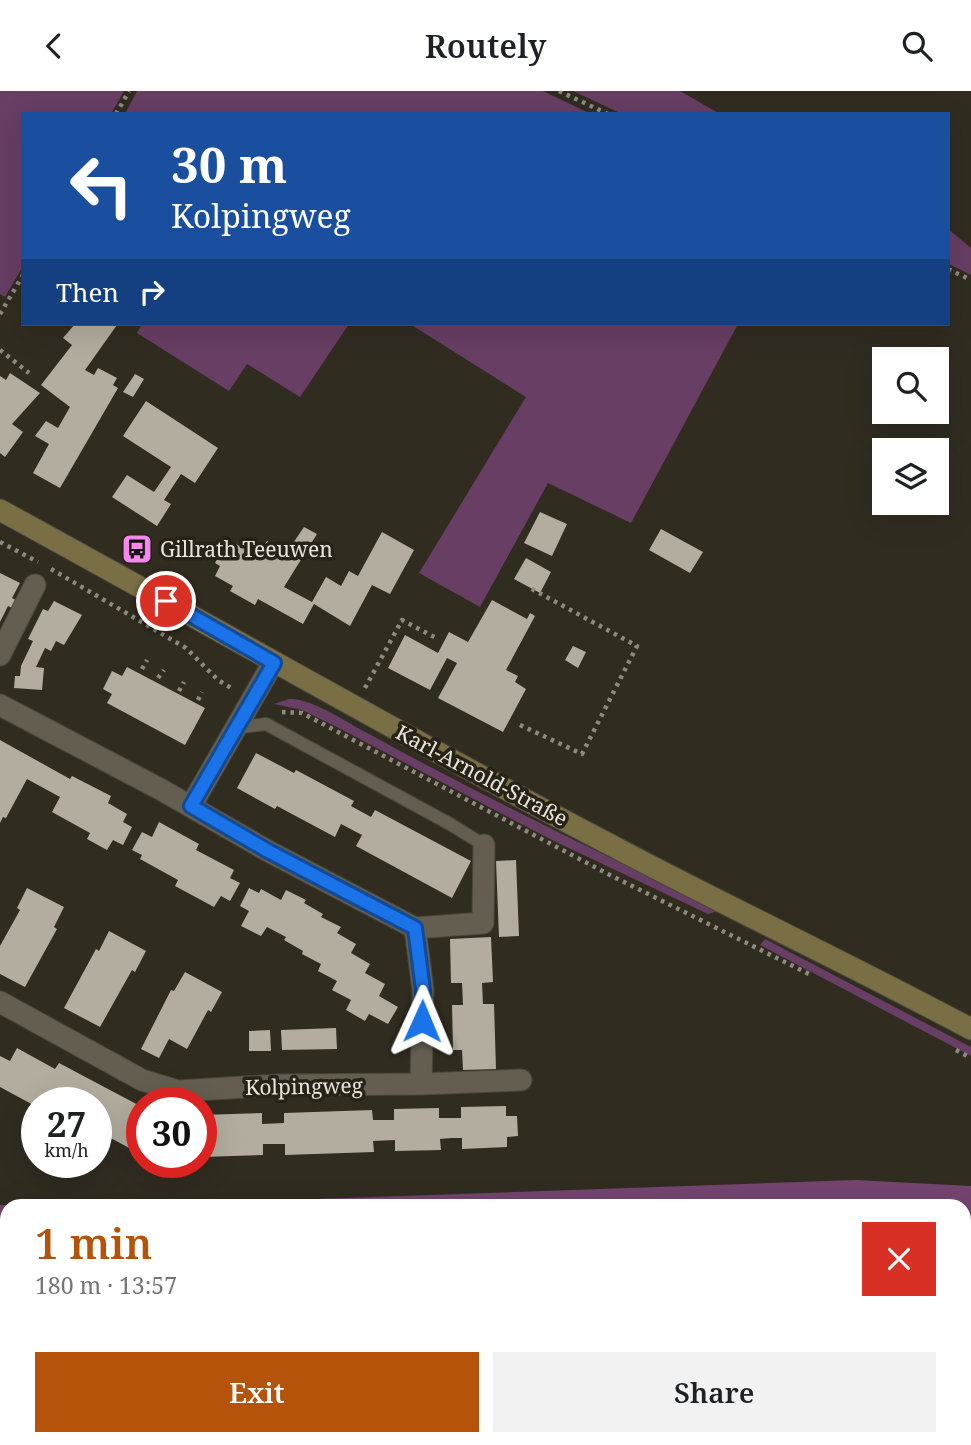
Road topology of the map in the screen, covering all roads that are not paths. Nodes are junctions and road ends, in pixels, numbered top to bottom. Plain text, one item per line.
1 (0, 510) edge
2 (35, 585) dead end
3 (0, 655) edge
4 (274, 663) junction
5 (0, 705) edge
6 (235, 728) junction
7 (191, 806) junction
8 (484, 845) joint
9 (415, 928) junction
10 (0, 1002) edge
11 (971, 1029) edge
12 (521, 1080) dead end
13 (421, 1084) junction

1 - 4 main road, Karl-Arnold-Straße
2 - 3 street
4 - 6 street
4 - 11 main road, Karl-Arnold-Straße
5 - 7 street
6 - 7 street
6 - 8 lane
7 - 9 street
8 - 9 street
9 - 13 street
10 - 13 street, Kolpingweg
12 - 13 street, Kolpingweg

